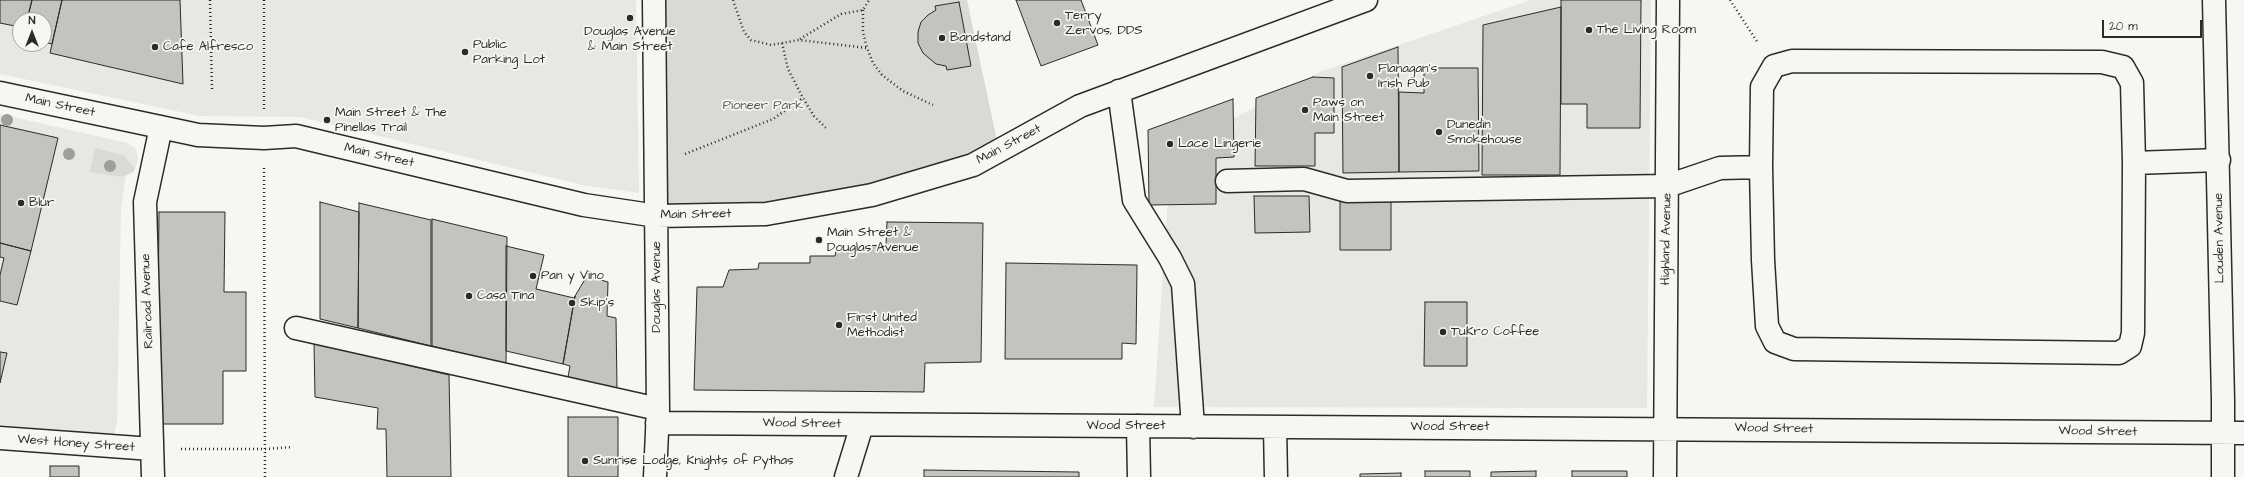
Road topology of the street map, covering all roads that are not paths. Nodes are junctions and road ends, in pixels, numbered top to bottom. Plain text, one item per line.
1 (654, 0) edge
2 (1366, 0) edge
3 (1668, 0) edge
4 (2214, 0) edge
5 (1119, 91) junction
6 (0, 93) edge
7 (161, 127) junction
8 (2219, 160) junction
9 (2134, 163) junction
10 (1761, 167) junction
11 (1227, 181) dead end
12 (1667, 186) junction
13 (657, 216) junction
14 (296, 328) dead end
15 (657, 416) junction
16 (862, 425) junction
17 (1138, 426) junction
18 (1192, 427) junction
19 (1275, 427) junction
20 (1665, 428) junction
21 (2234, 433) edge
22 (0, 438) edge
23 (152, 449) junction
24 (152, 477) edge
25 (655, 477) edge
26 (846, 477) edge
27 (1138, 477) edge
28 (1276, 477) edge
29 (1664, 477) edge
30 (2223, 477) edge

1 - 13 street, Douglas Avenue
2 - 5 street, Main Street
3 - 12 street, Highland Avenue
4 - 8 street, Louden Avenue
5 - 13 street, Main Street
5 - 18 street
6 - 7 street, Main Street
7 - 13 street, Main Street
7 - 23 street, Railroad Avenue
8 - 9 street
8 - 21 street, Louden Avenue
9 - 10 street
9 - 10 street
10 - 12 street
11 - 12 street
12 - 20 street, Highland Avenue
13 - 15 street, Douglas Avenue
14 - 15 street, Wood Street
15 - 16 street, Wood Street
15 - 25 street, Douglas Avenue
16 - 17 street, Wood Street
16 - 26 street
17 - 18 street, Wood Street
17 - 27 street
18 - 19 street, Wood Street
19 - 20 street, Wood Street
19 - 28 street
20 - 21 street, Wood Street
20 - 29 street, Highland Avenue
21 - 30 street, Louden Avenue
22 - 23 street, West Honey Street
23 - 24 street, Railroad Avenue

